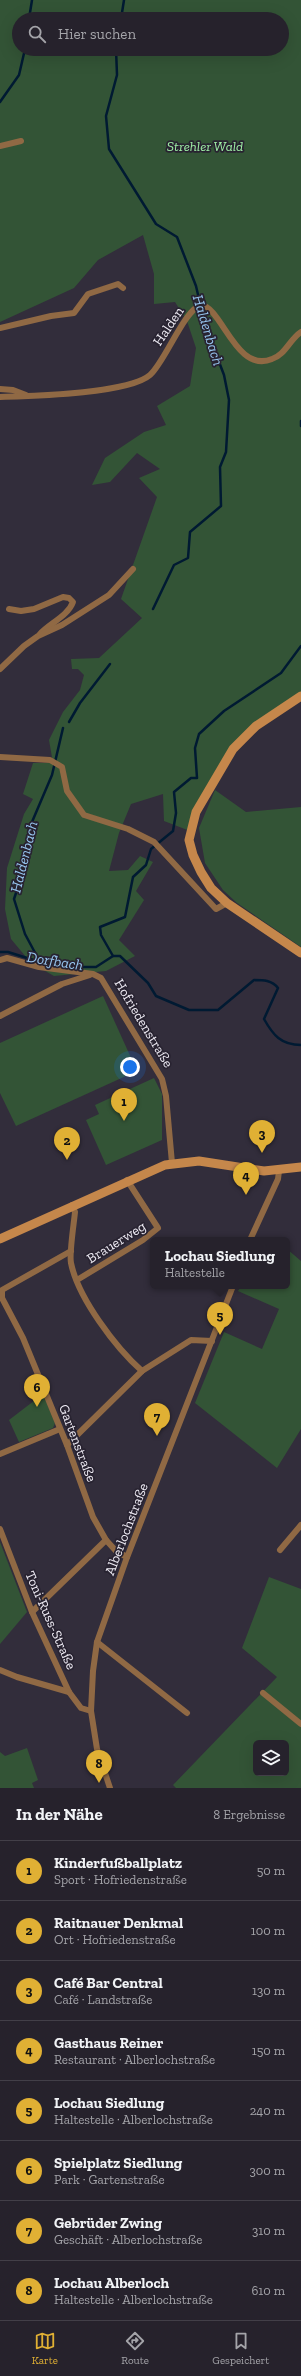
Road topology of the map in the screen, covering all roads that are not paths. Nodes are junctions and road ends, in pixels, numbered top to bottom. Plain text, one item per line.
1 (21, 141) dead end
2 (0, 146) edge
3 (123, 288) dead end
4 (0, 328) edge
5 (301, 332) edge
6 (0, 389) edge
7 (29, 396) junction
8 (0, 397) edge
9 (133, 569) dead end
10 (9, 609) dead end
11 (38, 636) junction
12 (0, 669) edge
13 (301, 696) edge
14 (0, 757) edge
15 (227, 903) junction
16 (301, 953) edge
17 (0, 960) edge
18 (93, 974) junction
19 (0, 1016) edge
20 (172, 1163) junction
21 (301, 1167) edge
22 (279, 1171) junction
23 (127, 1180) junction
24 (72, 1205) junction
25 (251, 1237) edge
26 (0, 1239) edge
27 (71, 1251) junction
28 (77, 1280) junction
29 (232, 1289) edge
30 (212, 1341) junction
31 (142, 1371) junction
32 (60, 1429) junction
33 (67, 1445) junction
34 (0, 1454) edge
35 (301, 1525) edge
36 (0, 1529) edge
37 (106, 1540) junction
38 (280, 1550) dead end
39 (127, 1557) junction
40 (32, 1612) junction
41 (97, 1642) junction
42 (0, 1670) edge
43 (69, 1692) junction
44 (263, 1693) dead end
45 (91, 1712) junction
46 (187, 1713) dead end
47 (301, 1724) edge
48 (110, 1788) edge

1 - 2 street
3 - 4 street
5 - 7 street, Halden
6 - 7 street, Halden
7 - 8 street, Halden
9 - 11 street
10 - 11 street
11 - 12 street
13 - 15 street
14 - 15 street
15 - 16 street
17 - 18 street
18 - 19 street
18 - 20 street, Hofriedenstraße
20 - 22 street
20 - 23 street
21 - 22 street
22 - 25 street
23 - 24 street
23 - 28 street, Brauerweg
24 - 26 street
24 - 27 street
27 - 28 street
27 - 32 street, Gartenstraße
28 - 31 street
29 - 30 street, Alberlochstraße
30 - 31 street
30 - 39 street, Alberlochstraße
31 - 33 street
32 - 33 street, Gartenstraße
32 - 34 street
33 - 37 street, Gartenstraße
35 - 38 street
36 - 40 street, Toni-Russ-Straße
37 - 39 street, Gartenstraße
37 - 40 street
39 - 41 street, Alberlochstraße
40 - 43 street, Toni-Russ-Straße
41 - 45 street, Alberlochstraße
41 - 46 street
42 - 43 street
43 - 45 street, Toni-Russ-Straße
44 - 47 street
45 - 48 street, Alberlochstraße

